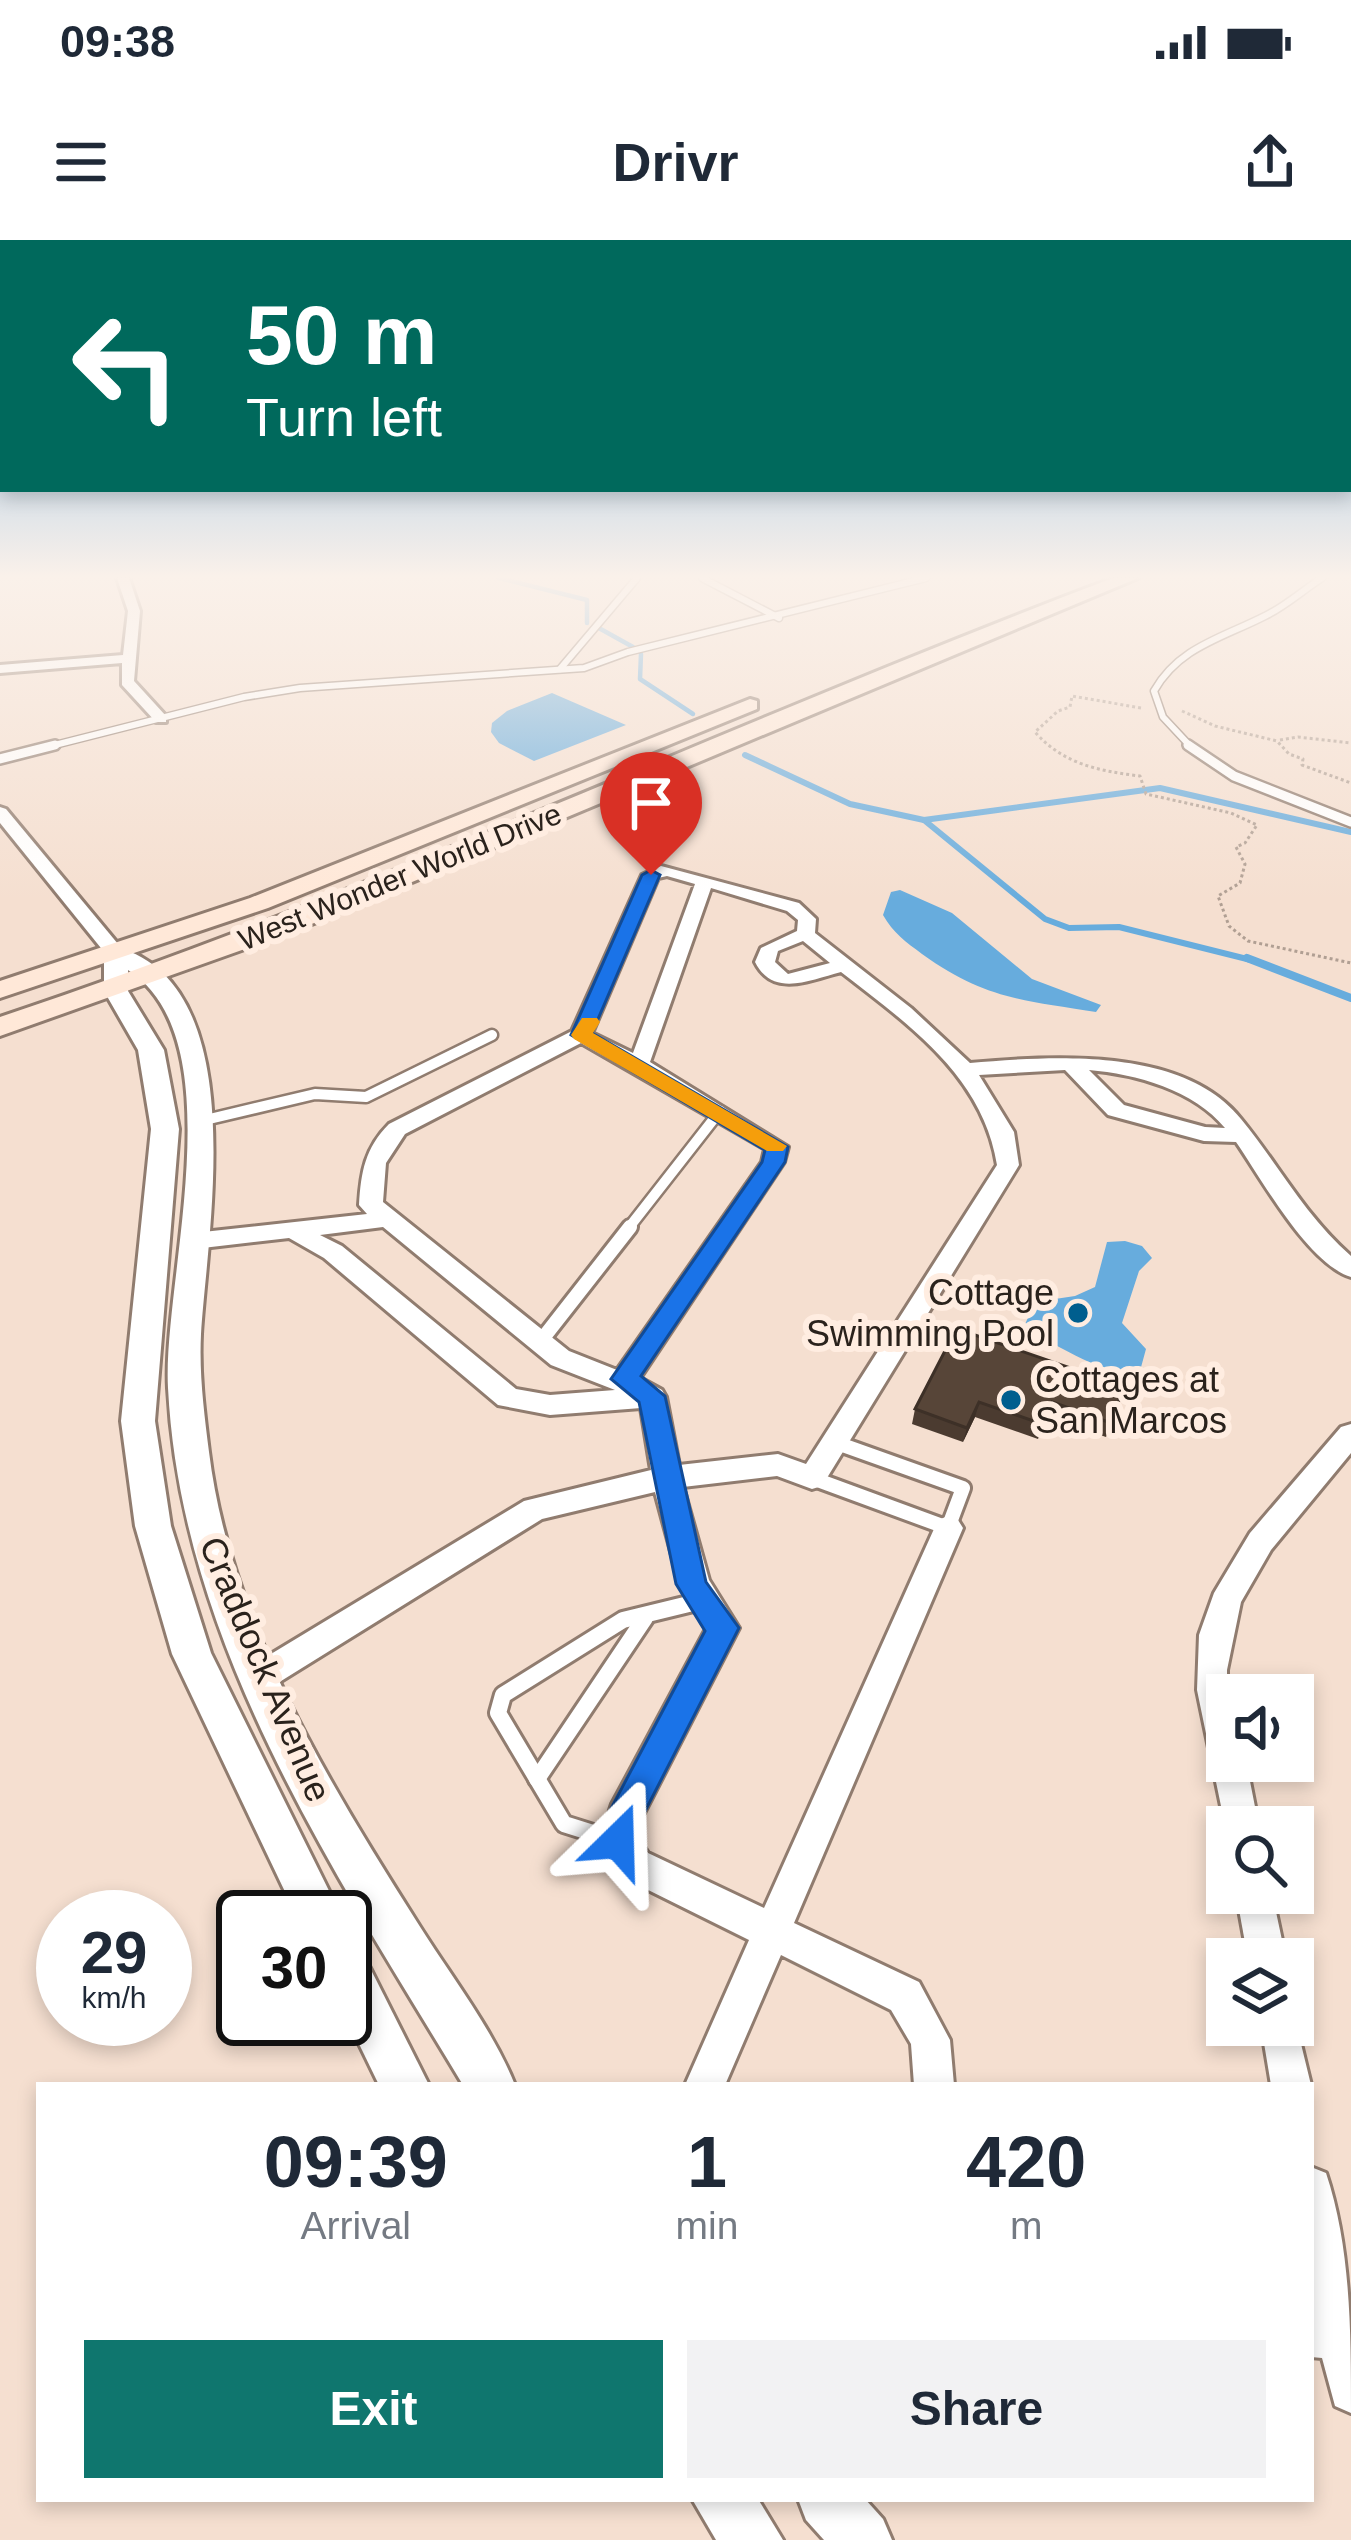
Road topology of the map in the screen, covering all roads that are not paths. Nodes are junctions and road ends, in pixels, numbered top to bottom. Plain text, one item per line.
1 (131, 685) edge
2 (336, 685) edge
3 (800, 685) edge
4 (871, 685) edge
5 (1157, 685) edge
6 (160, 719) junction
7 (0, 759) edge
8 (0, 812) edge
9 (1351, 822) edge
10 (705, 880) junction
11 (806, 934) junction
12 (116, 954) junction
13 (843, 966) junction
14 (152, 976) junction
15 (0, 990) edge
16 (116, 991) junction
17 (0, 1027) edge
18 (492, 1035) dead end
19 (581, 1035) junction
20 (1068, 1061) junction
21 (639, 1064) junction
22 (967, 1070) junction
23 (719, 1111) junction
24 (201, 1121) junction
25 (1239, 1135) junction
26 (389, 1219) junction
27 (293, 1230) junction
28 (194, 1241) junction
29 (1351, 1269) edge
30 (540, 1342) junction
31 (625, 1379) junction
32 (652, 1396) junction
33 (1351, 1434) edge
34 (834, 1442) junction
35 (670, 1477) junction
36 (812, 1478) junction
37 (948, 1528) junction
38 (701, 1601) junction
39 (645, 1618) junction
40 (1212, 1674) edge
41 (262, 1676) junction
42 (537, 1779) junction
43 (618, 1841) junction
44 (307, 1890) edge
45 (772, 1932) junction
46 (372, 2019) edge
47 (1284, 2046) edge
48 (404, 2082) edge
49 (489, 2082) edge
50 (706, 2082) edge
51 (934, 2082) edge
52 (1290, 2082) edge
53 (1314, 2220) edge
54 (1325, 2336) edge
55 (1351, 2390) edge
56 (723, 2502) edge
57 (830, 2502) edge
58 (753, 2540) edge
59 (862, 2540) edge

1 - 6 street
2 - 6 lane
3 - 12 main road, West Wonder World Drive
4 - 14 main road, West Wonder World Drive
5 - 9 lane
6 - 7 lane
8 - 12 street, Craddock Avenue
10 - 11 street
10 - 19 street
10 - 21 street
11 - 13 street
11 - 13 street
12 - 14 street, Craddock Avenue
12 - 15 main road, West Wonder World Drive
12 - 16 street
13 - 22 street
14 - 16 main road, West Wonder World Drive
14 - 24 street, Craddock Avenue
16 - 17 main road, West Wonder World Drive
16 - 44 street, Craddock Avenue
18 - 24 lane
19 - 21 street
19 - 26 street
20 - 22 street
20 - 25 street
20 - 25 street
21 - 23 street
22 - 34 street
23 - 30 lane
23 - 31 street
24 - 28 street, Craddock Avenue
25 - 29 street
26 - 27 street
26 - 30 street
27 - 28 street
27 - 32 street
28 - 41 street, Craddock Avenue
30 - 31 street
31 - 32 street
32 - 35 street
33 - 40 street
34 - 36 street
34 - 37 lane
35 - 36 street
35 - 38 street
35 - 41 street
36 - 37 lane
37 - 45 street
38 - 39 lane
38 - 43 street
39 - 42 lane
39 - 42 lane
41 - 49 street, Craddock Avenue
42 - 43 lane
43 - 45 street
45 - 50 street
45 - 51 street
46 - 48 street
47 - 52 street
53 - 54 street
54 - 55 street
56 - 58 street
57 - 59 street

